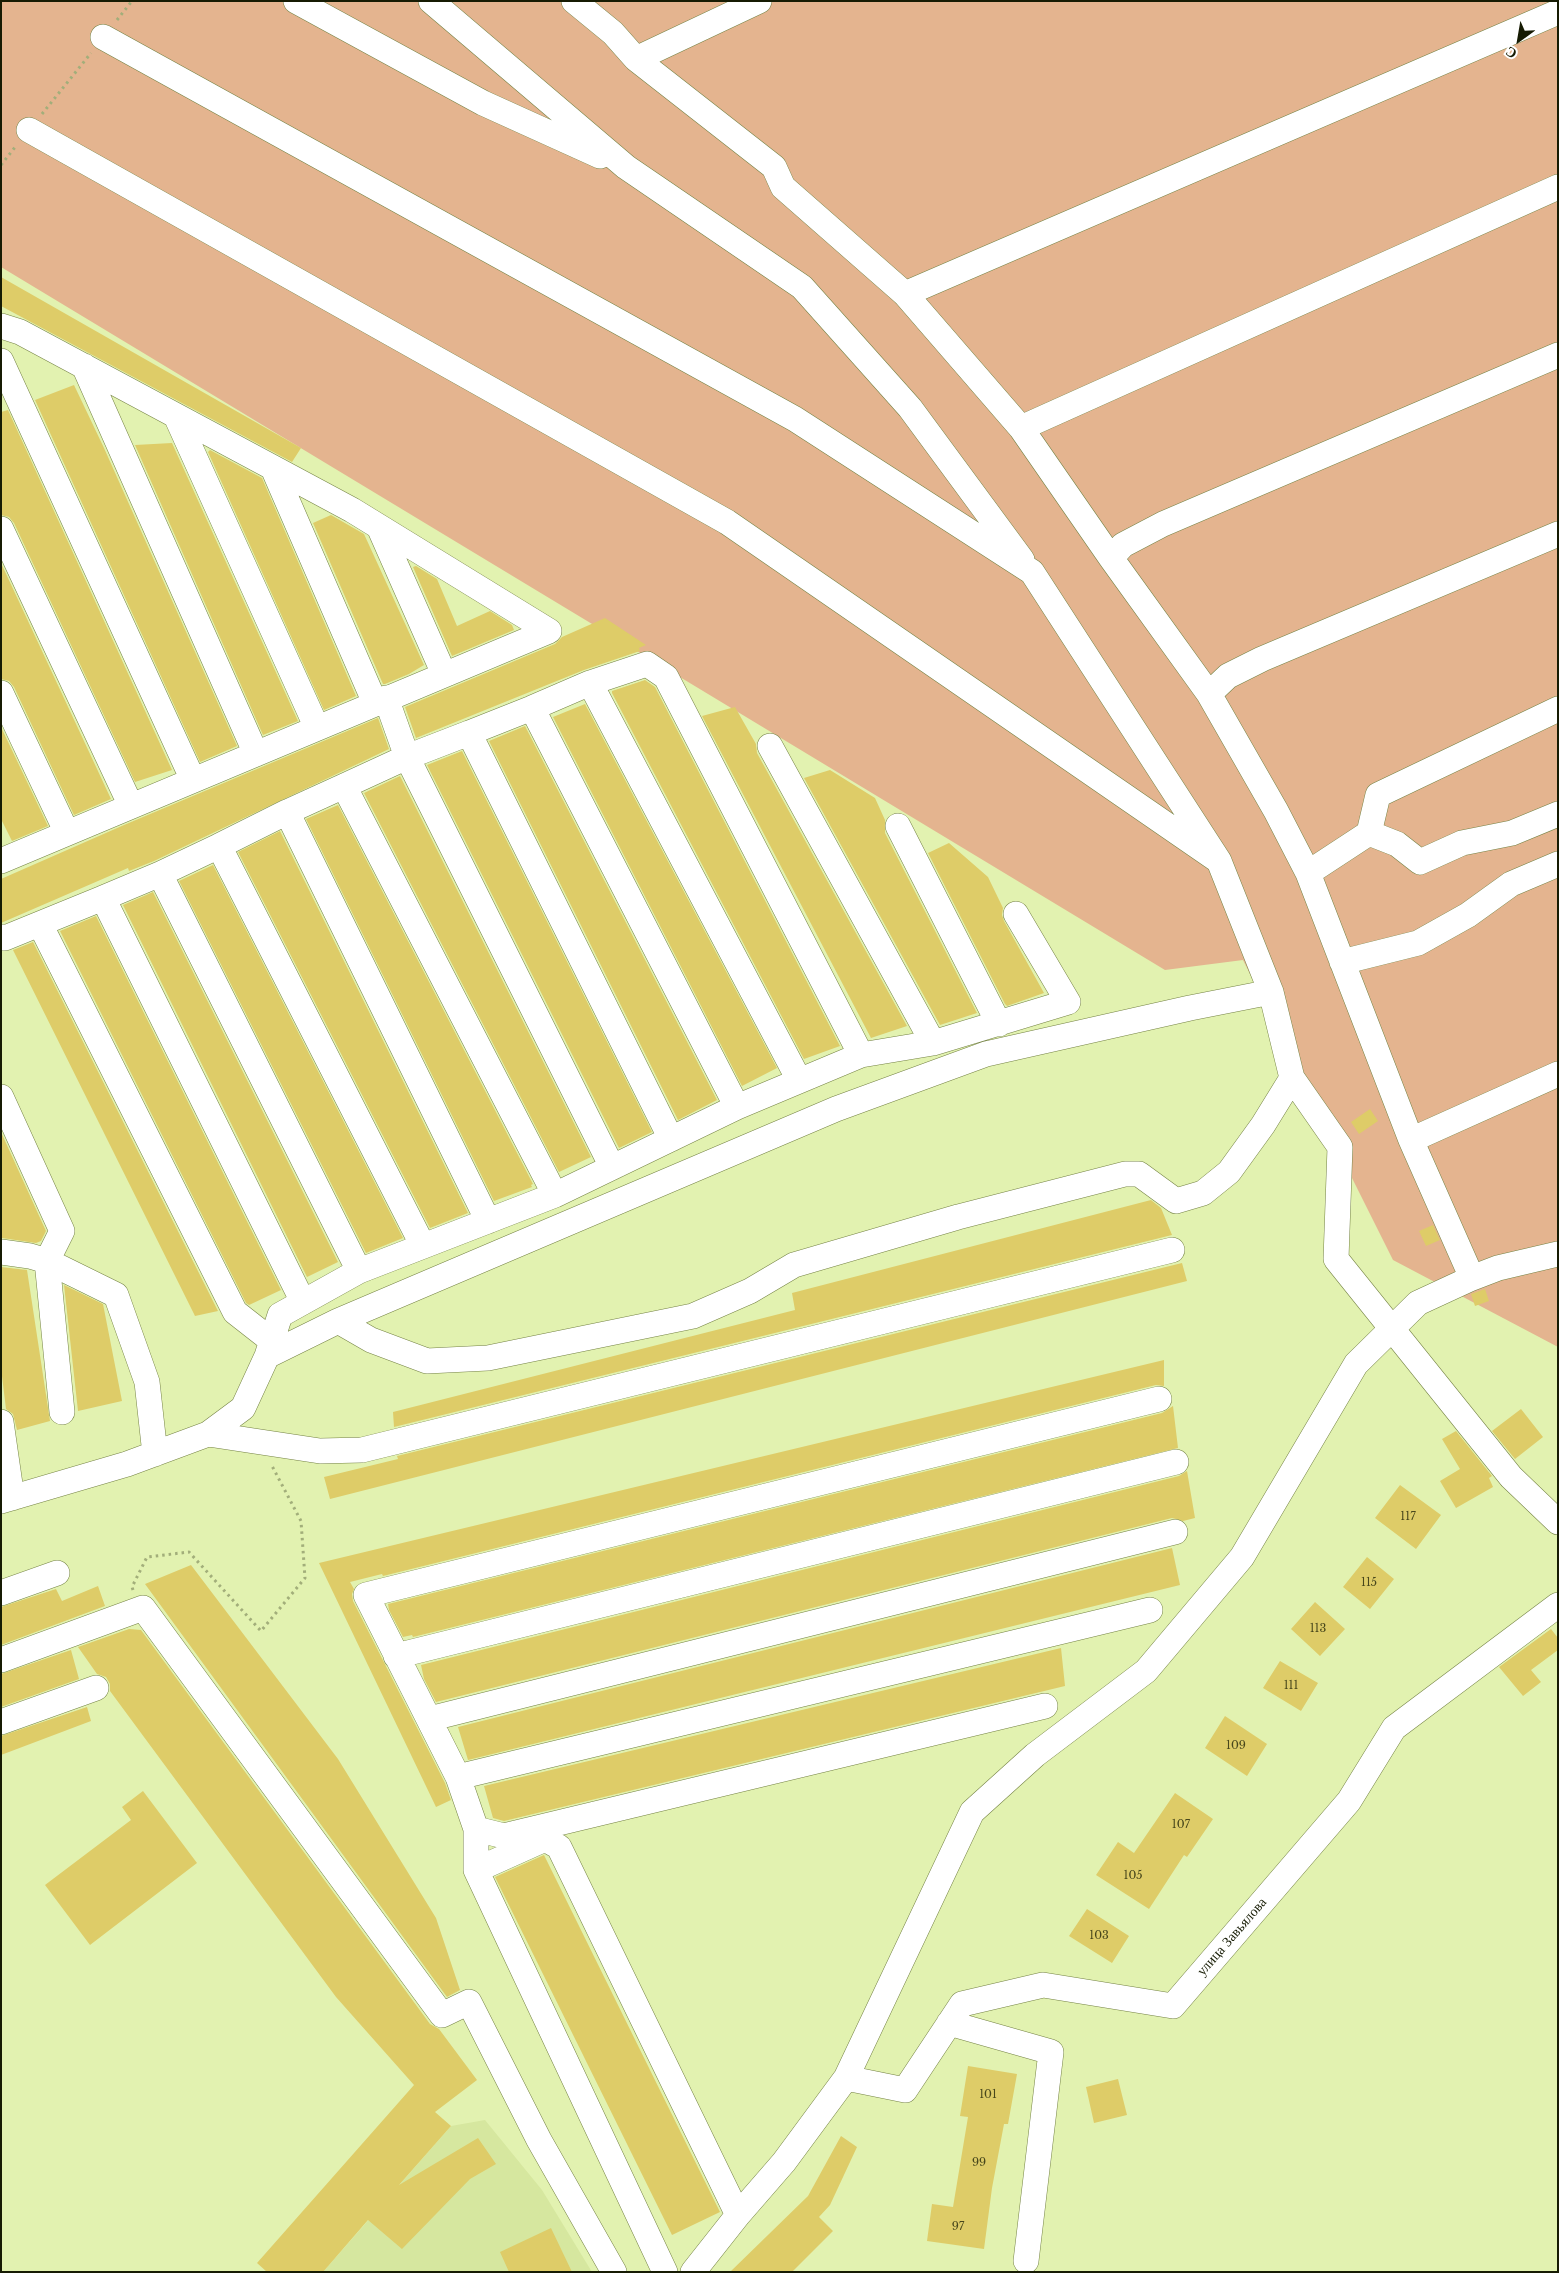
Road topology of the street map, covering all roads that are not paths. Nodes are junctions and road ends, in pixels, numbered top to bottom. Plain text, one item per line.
1 (296, 1) edge
2 (431, 1) edge
3 (574, 1) edge
4 (759, 1) edge
5 (1558, 12) edge
6 (103, 37) road end
7 (636, 59) junction
8 (29, 130) road end
9 (626, 167) junction
10 (1558, 187) edge
11 (905, 294) junction
12 (1, 326) edge
13 (1558, 355) edge
14 (1, 360) edge
15 (84, 366) junction
16 (176, 416) junction
17 (1021, 428) junction
18 (273, 468) junction
19 (379, 526) junction
20 (1, 529) edge
21 (1558, 534) edge
22 (1111, 558) junction
23 (1032, 572) junction
24 (444, 674) junction
25 (590, 683) junction
26 (1, 694) edge
27 (1210, 694) junction
28 (380, 701) junction
29 (532, 708) junction
30 (1558, 709) edge
31 (316, 728) junction
32 (469, 733) junction
33 (770, 746) dead end
34 (256, 754) junction
35 (406, 757) junction
36 (193, 780) junction
37 (344, 786) junction
38 (131, 806) junction
39 (287, 812) junction
40 (1558, 814) edge
41 (898, 826) dead end
42 (67, 833) junction
43 (1368, 833) junction
44 (218, 846) junction
45 (4, 853) edge
46 (1218, 861) junction
47 (1558, 864) edge
48 (160, 874) junction
49 (1308, 874) junction
50 (103, 898) junction
51 (1016, 914) dead end
52 (40, 924) junction
53 (1, 937) edge
54 (1342, 962) junction
55 (1271, 992) junction
56 (999, 1024) junction
57 (933, 1043) junction
58 (861, 1054) junction
59 (1558, 1074) edge
60 (1292, 1078) junction
61 (799, 1080) junction
62 (1, 1097) edge
63 (737, 1107) junction
64 (672, 1139) junction
65 (1411, 1140) junction
66 (612, 1167) junction
67 (555, 1195) junction
68 (488, 1221) junction
69 (423, 1246) junction
70 (1172, 1250) dead end
71 (1, 1252) edge
72 (1558, 1254) edge
73 (47, 1261) junction
74 (359, 1271) junction
75 (1472, 1278) junction
76 (303, 1302) junction
77 (338, 1321) junction
78 (1391, 1330) junction
79 (269, 1348) junction
80 (1160, 1399) dead end
81 (62, 1412) dead end
82 (1, 1422) edge
83 (208, 1434) junction
84 (155, 1454) junction
85 (1176, 1462) dead end
86 (7, 1499) edge
87 (1558, 1522) edge
88 (1175, 1532) dead end
89 (57, 1573) dead end
90 (1, 1593) edge
91 (1558, 1605) edge
92 (1150, 1610) dead end
93 (396, 1656) junction
94 (1, 1660) edge
95 (96, 1688) dead end
96 (1045, 1706) dead end
97 (429, 1719) junction
98 (1, 1722) edge
99 (458, 1777) junction
100 (476, 1829) junction
101 (476, 1870) junction
102 (949, 2023) junction
103 (846, 2078) junction
104 (738, 2215) junction
105 (1026, 2261) dead end
106 (614, 2272) edge
107 (665, 2272) edge
108 (693, 2272) edge

1 - 9 street
2 - 9 street
3 - 7 street
4 - 7 street
5 - 11 street
6 - 23 street
7 - 11 street
8 - 46 street
9 - 23 street
10 - 17 street
11 - 17 street
12 - 15 street
13 - 22 street
14 - 36 street
15 - 16 street
15 - 34 street
16 - 18 street
16 - 31 street
17 - 22 street
18 - 19 street
18 - 28 street
19 - 24 street
19 - 24 street
20 - 38 street
21 - 27 street
22 - 27 street
23 - 46 street
24 - 28 street
25 - 29 street
25 - 58 street
25 - 61 street
26 - 42 street
27 - 49 street
28 - 31 street
28 - 35 street
29 - 32 street
29 - 63 street
30 - 43 street
31 - 34 street
32 - 35 street
32 - 64 street
33 - 57 street
34 - 36 street
35 - 37 street
35 - 66 street
36 - 38 street
37 - 39 street
37 - 67 street
38 - 42 street
39 - 44 street
39 - 68 street
40 - 43 street
41 - 56 street
42 - 45 street
43 - 49 street
44 - 48 street
44 - 69 street
46 - 55 street
47 - 54 street
48 - 50 street
48 - 74 street
49 - 54 street
50 - 52 street
50 - 76 street
51 - 56 street
52 - 53 street
52 - 79 street
54 - 65 street
55 - 60 street
55 - 77 street
56 - 57 street
57 - 58 street
58 - 61 street
59 - 65 street
60 - 77 street
60 - 78 street
61 - 63 street
62 - 73 street
63 - 64 street
64 - 66 street
65 - 75 street
66 - 67 street
67 - 68 street
68 - 69 street
69 - 74 street
70 - 83 street
71 - 73 street
72 - 75 street
73 - 81 street
73 - 84 street
74 - 76 street
75 - 78 street
76 - 79 street
77 - 79 street
78 - 87 street
78 - 103 street
79 - 83 street
80 - 93 street
82 - 86 street
83 - 84 street
84 - 86 street
85 - 93 street
88 - 97 street
89 - 90 street
91 - 102 street, улица Завьялова
92 - 99 street
93 - 97 street
94 - 106 street
95 - 98 street
96 - 100 street
97 - 99 street
99 - 100 street
100 - 101 street
101 - 104 street
101 - 107 street
102 - 103 street, улица Завьялова
102 - 105 street
103 - 104 street
104 - 108 street

